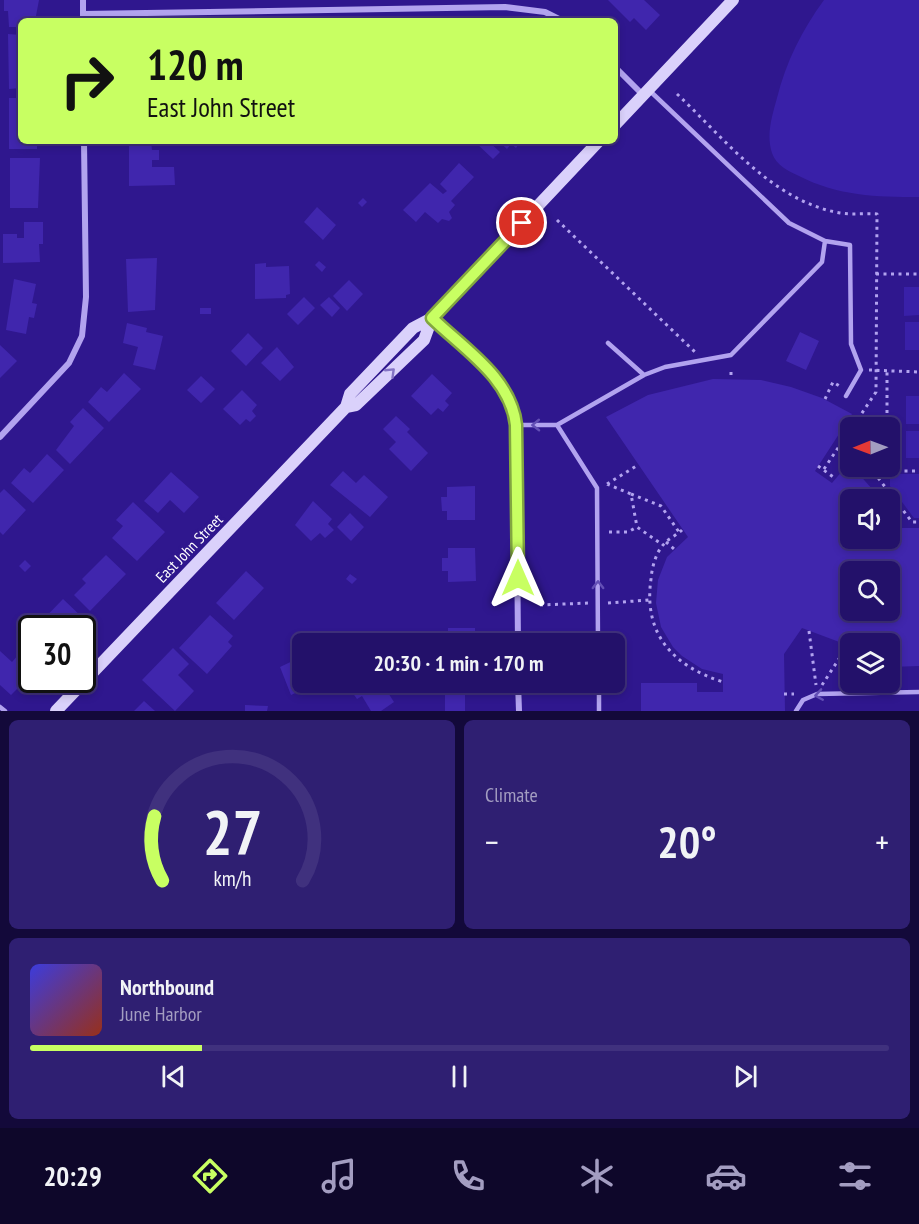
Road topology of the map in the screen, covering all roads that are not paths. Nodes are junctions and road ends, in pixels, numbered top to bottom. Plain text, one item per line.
1 (83, 0) edge
2 (734, 0) edge
3 (83, 17) edge
4 (557, 18) edge
5 (618, 70) edge
6 (646, 92) junction
7 (618, 121) edge
8 (84, 144) edge
9 (596, 144) edge
10 (825, 242) junction
11 (432, 318) junction
12 (608, 343) dead end
13 (644, 375) junction
14 (848, 393) road end
15 (516, 425) junction
16 (557, 425) junction
17 (0, 437) edge
18 (518, 633) edge
19 (598, 633) edge
20 (919, 692) edge
21 (518, 693) edge
22 (598, 693) edge
23 (0, 707) edge
24 (5, 711) edge
25 (56, 711) edge
26 (519, 711) edge
27 (599, 711) edge
28 (796, 711) edge

1 - 3 street
2 - 6 street
3 - 4 street
5 - 6 street
6 - 7 street
6 - 10 lane
8 - 17 street
9 - 11 street, East John Street
10 - 13 lane
10 - 14 lane
11 - 15 street
11 - 25 street, East John Street
12 - 13 lane
13 - 16 lane
16 -> 15 lane
15 - 18 street
19 -> 16 lane
20 -> 28 lane
21 - 26 street
22 - 27 lane
23 - 24 lane

